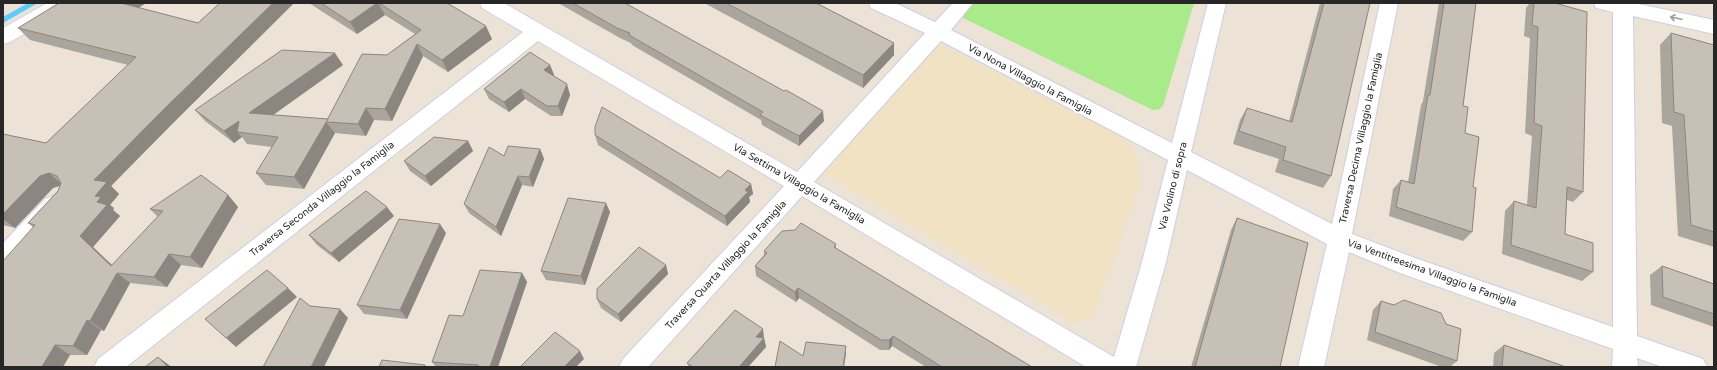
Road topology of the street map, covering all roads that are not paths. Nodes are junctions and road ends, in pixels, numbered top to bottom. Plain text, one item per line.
1 (62, 3) edge
2 (489, 3) edge
3 (878, 3) edge
4 (964, 3) edge
5 (1217, 3) edge
6 (1389, 3) edge
7 (1613, 5) edge
8 (1650, 8) edge
9 (1714, 27) edge
10 (536, 32) junction
11 (939, 32) junction
12 (3, 37) edge
13 (1181, 156) junction
14 (800, 184) junction
15 (62, 195) edge
16 (1340, 239) junction
17 (3, 259) edge
18 (1625, 342) junction
19 (107, 367) edge
20 (632, 367) edge
21 (1108, 367) edge
22 (1123, 367) edge
23 (1311, 367) edge
24 (1625, 367) edge
25 (1694, 367) edge

1 - 12 street
2 - 10 street, Via Settima Villaggio la Famiglia
3 - 11 street, Via Nona Villaggio la Famiglia
4 - 11 street, Traversa Quarta Villaggio la Famiglia
5 - 13 street, Via Violino di sopra
6 - 16 street, Traversa Decima Villaggio la Famiglia
7 - 8 street
7 - 18 street
9 -> 8 street
10 - 14 street, Via Settima Villaggio la Famiglia
10 - 19 street, Traversa Seconda Villaggio la Famiglia
11 - 13 street, Via Nona Villaggio la Famiglia
11 - 14 street, Traversa Quarta Villaggio la Famiglia
13 - 16 street, Via Ventitreesima Villaggio la Famiglia
13 - 22 street, Via Violino di sopra
14 - 20 street, Traversa Quarta Villaggio la Famiglia
14 - 21 street, Via Settima Villaggio la Famiglia
15 - 17 street
16 - 18 street, Via Ventitreesima Villaggio la Famiglia
16 - 23 street, Traversa Decima Villaggio la Famiglia
18 - 24 street
18 - 25 street, Via Ventitreesima Villaggio la Famiglia

